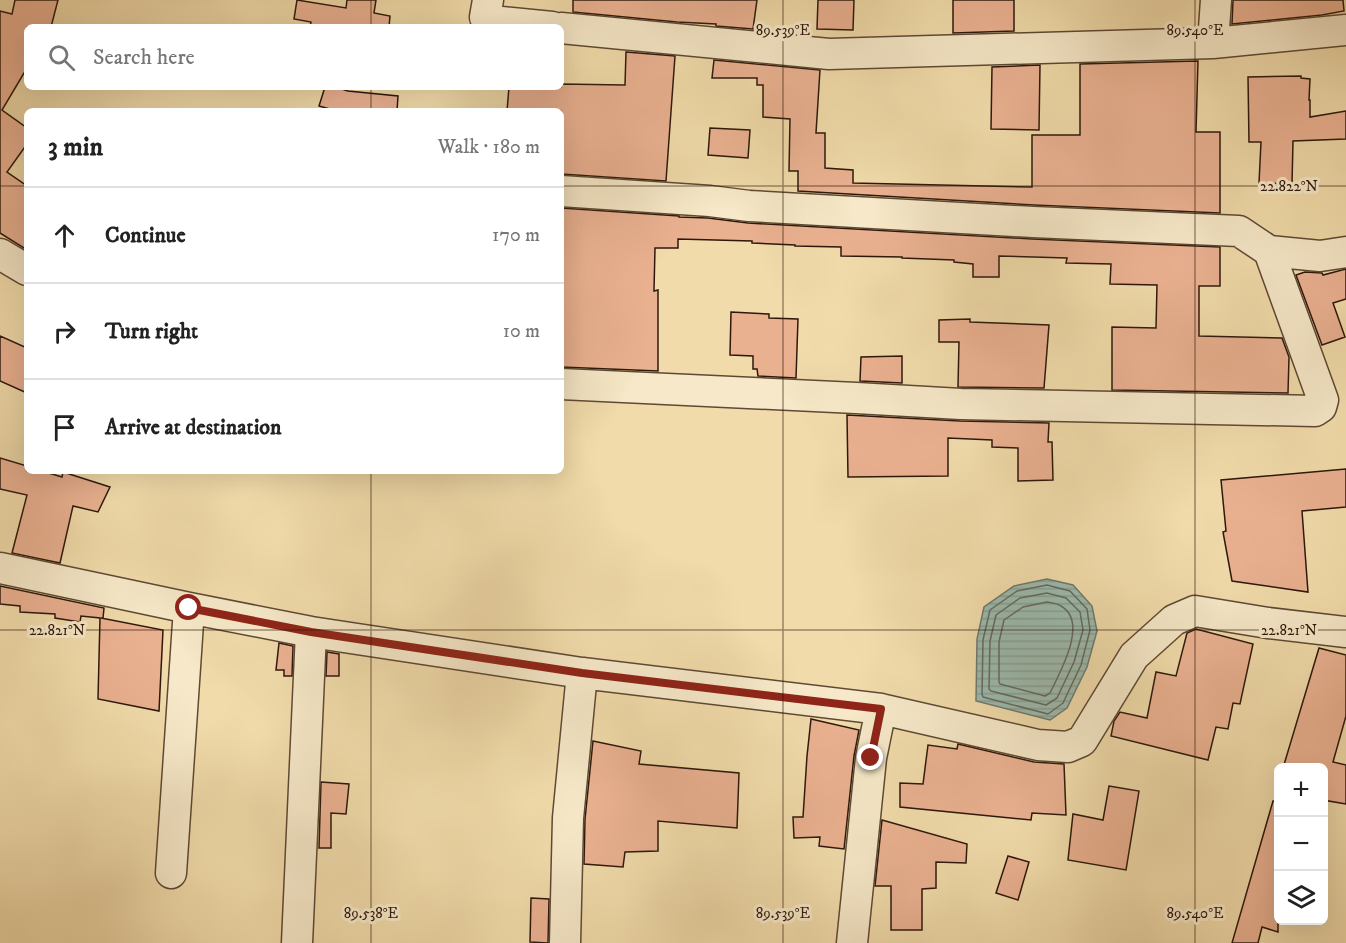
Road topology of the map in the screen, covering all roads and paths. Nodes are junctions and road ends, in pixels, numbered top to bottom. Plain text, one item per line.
1 (488, 0) edge
2 (1216, 0) edge
3 (522, 24) edge
4 (564, 28) edge
5 (1346, 30) edge
6 (1213, 43) junction
7 (564, 191) edge
8 (1269, 251) junction
9 (1346, 252) edge
10 (0, 254) edge
11 (24, 268) edge
12 (564, 384) edge
13 (0, 568) edge
14 (189, 608) junction
15 (311, 632) junction
16 (1346, 632) edge
17 (582, 673) junction
18 (881, 709) junction
19 (171, 873) dead end
20 (297, 943) edge
21 (565, 943) edge
22 (852, 943) edge

1 - 3 street
2 - 6 street
4 - 6 street
5 - 6 street
7 - 8 street
8 - 9 street
8 - 12 street
10 - 11 street
13 - 14 street
14 - 15 street
14 - 19 street
15 - 17 street
15 - 20 street
16 - 18 street
17 - 18 street
17 - 21 street
18 - 22 street

